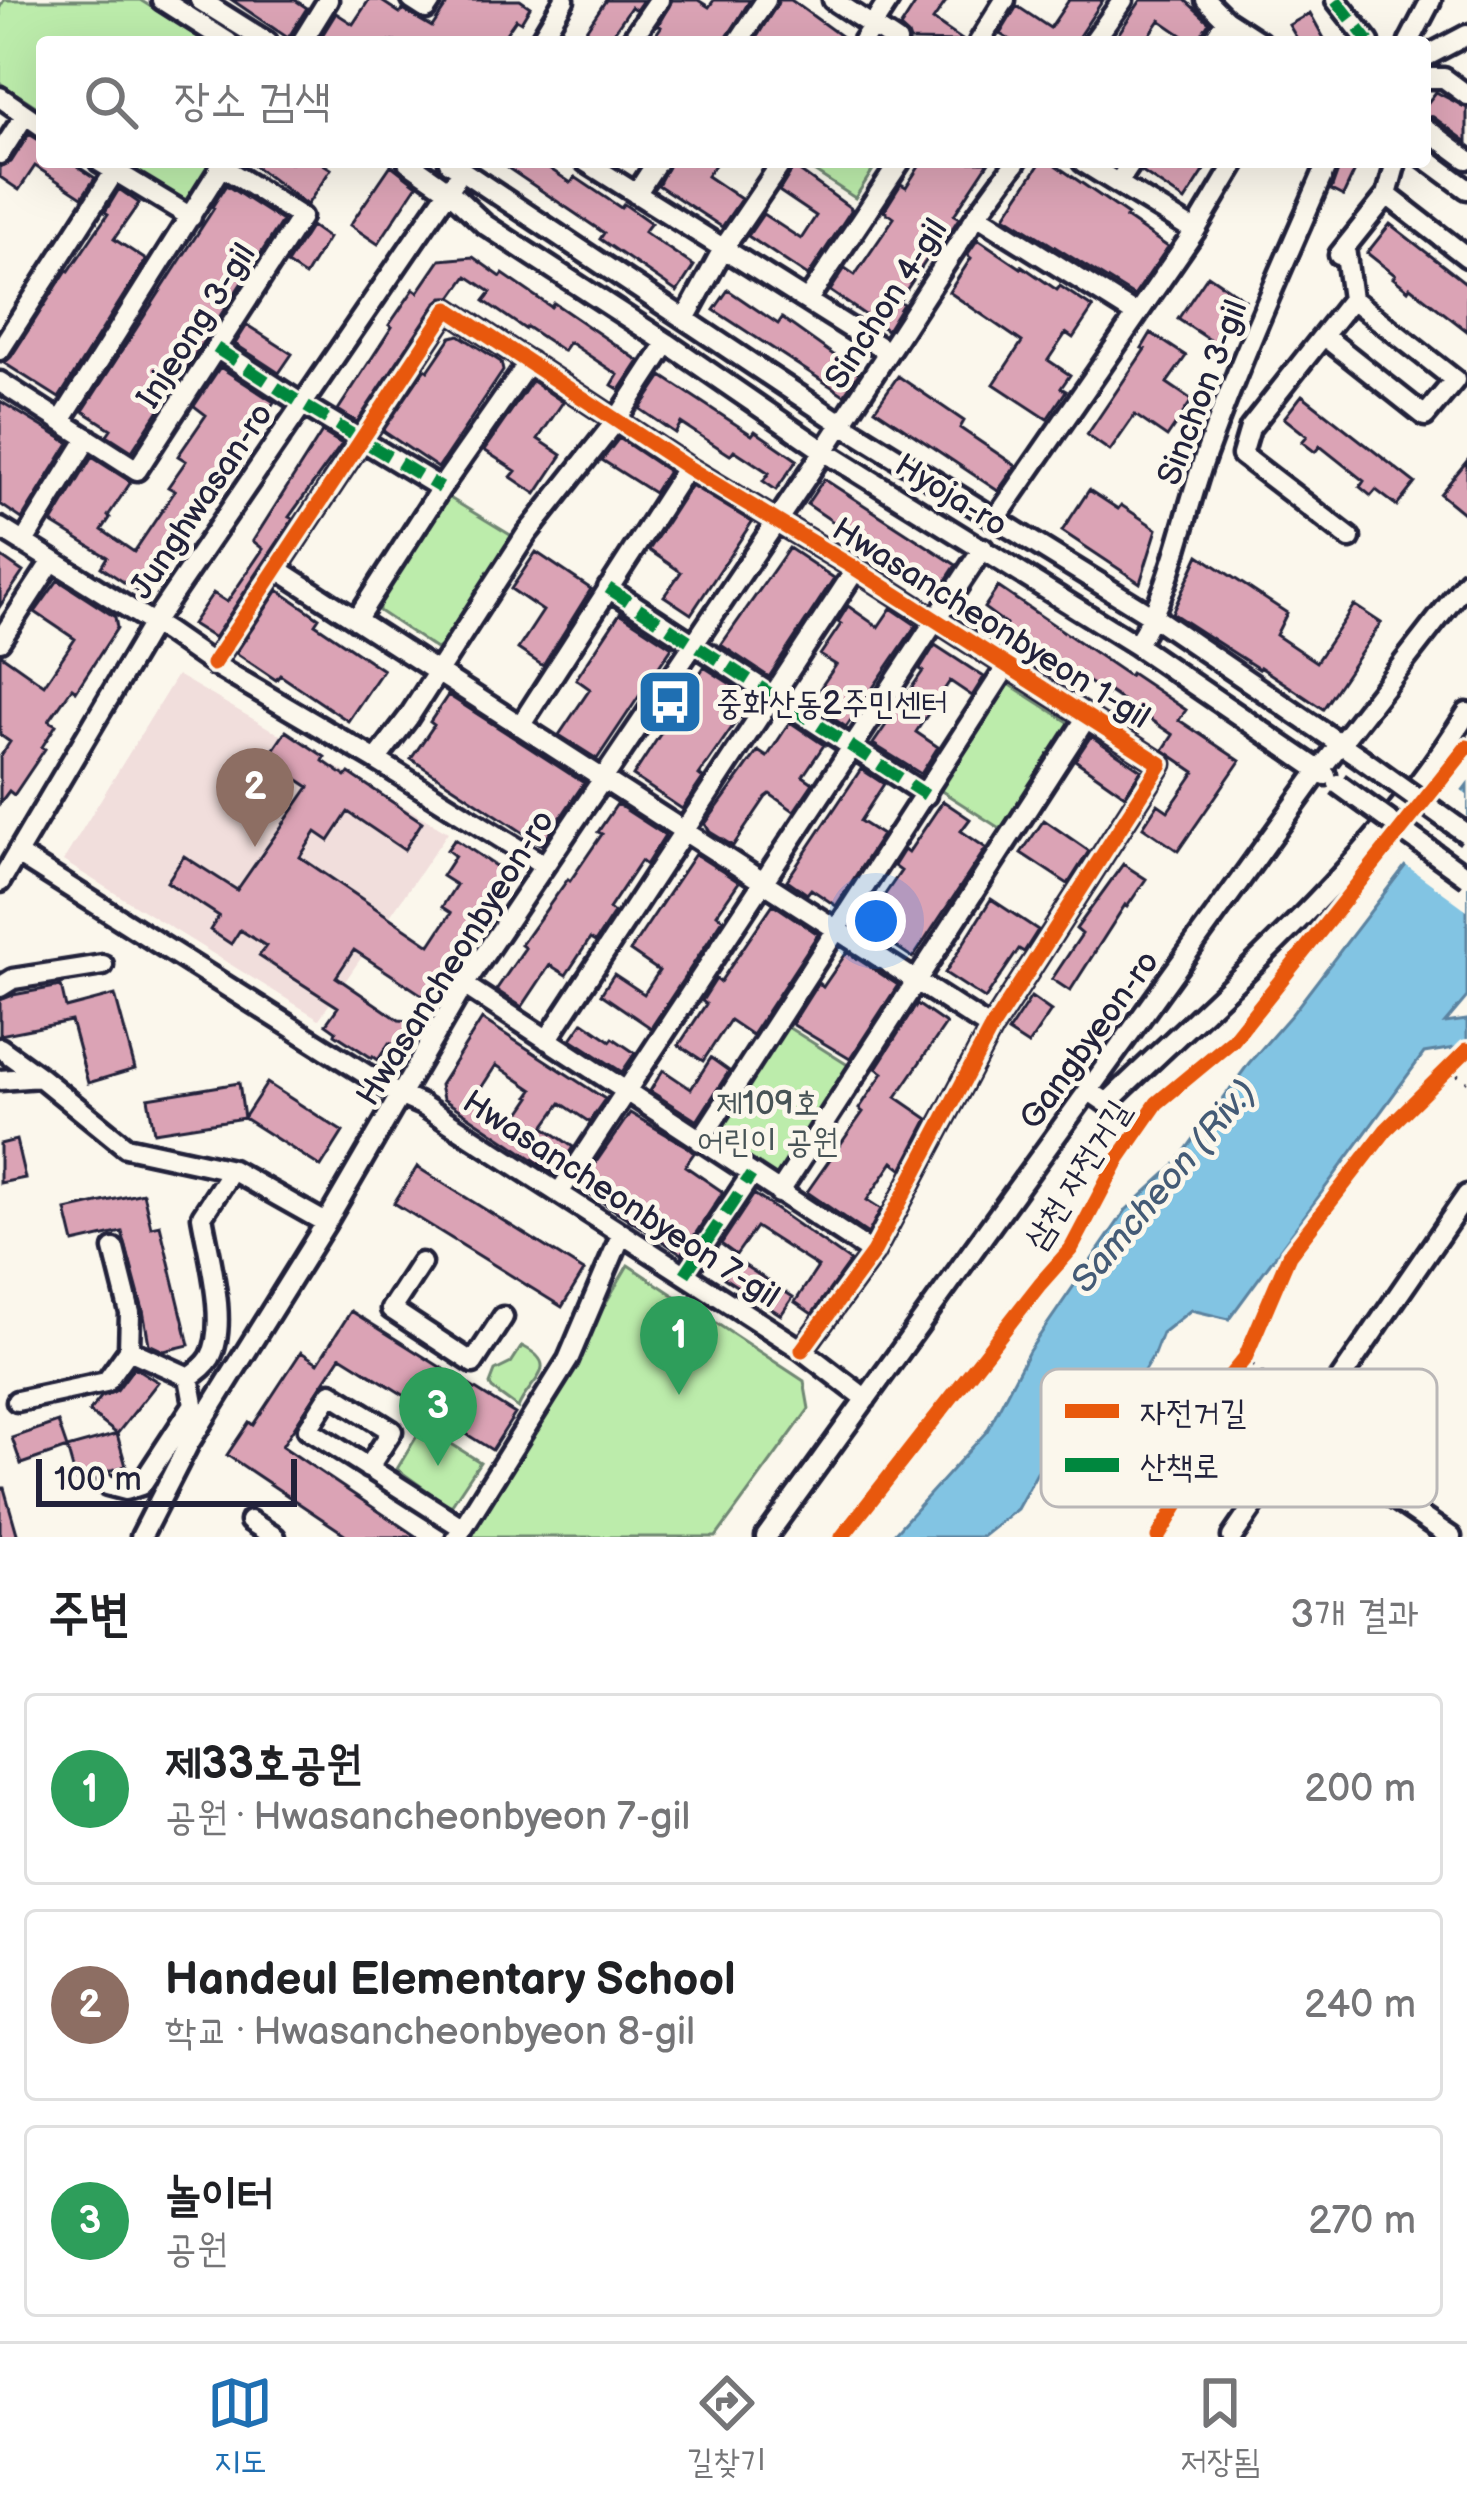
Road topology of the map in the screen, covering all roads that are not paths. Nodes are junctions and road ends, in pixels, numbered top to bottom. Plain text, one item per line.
1 (162, 0) edge
2 (200, 0) edge
3 (328, 0) edge
4 (564, 0) edge
5 (659, 0) edge
6 (766, 0) edge
7 (832, 0) edge
8 (889, 0) edge
9 (1005, 0) edge
10 (1124, 0) edge
11 (1206, 0) edge
12 (1336, 0) edge
13 (1431, 0) edge
14 (1226, 20) junction
15 (868, 34) edge
16 (219, 36) edge
17 (257, 36) edge
18 (306, 36) edge
19 (543, 36) edge
20 (634, 36) edge
21 (742, 36) edge
22 (983, 36) edge
23 (1098, 36) edge
24 (1216, 36) edge
25 (1251, 36) edge
26 (1364, 36) edge
27 (1412, 36) edge
28 (1459, 40) edge
29 (1431, 54) edge
30 (1467, 57) edge
31 (1431, 78) edge
32 (1467, 95) edge
33 (0, 97) edge
34 (33, 120) edge
35 (1431, 134) edge
36 (0, 154) edge
37 (1467, 159) edge
38 (1431, 163) edge
39 (106, 168) edge
40 (109, 168) edge
41 (221, 168) edge
42 (229, 168) edge
43 (417, 168) edge
44 (458, 168) edge
45 (463, 168) edge
46 (595, 168) edge
47 (653, 168) edge
48 (778, 168) edge
49 (896, 168) edge
50 (1012, 168) edge
51 (1093, 168) edge
52 (1128, 168) edge
53 (1232, 168) edge
54 (1325, 168) edge
55 (1394, 168) edge
56 (1118, 183) junction
57 (448, 190) junction
58 (1467, 190) edge
59 (636, 194) junction
60 (1387, 195) junction
61 (977, 215) junction
62 (190, 217) junction
63 (1195, 231) junction
64 (723, 248) junction
65 (1467, 257) edge
66 (1352, 299) junction
67 (807, 301) junction
68 (1135, 314) junction
69 (685, 319) junction
70 (1324, 337) junction
71 (667, 343) junction
72 (216, 348) junction
73 (0, 350) edge
74 (888, 352) junction
75 (529, 362) junction
76 (0, 382) edge
77 (302, 404) junction
78 (61, 421) junction
79 (616, 421) junction
80 (842, 424) junction
81 (88, 438) junction
82 (362, 439) junction
83 (824, 451) junction
84 (687, 466) junction
85 (441, 488) junction
86 (994, 520) junction
87 (776, 521) junction
88 (0, 527) edge
89 (1350, 538) dead end
90 (23, 543) junction
91 (982, 548) junction
92 (52, 561) junction
93 (276, 568) junction
94 (856, 569) junction
95 (1467, 581) edge
96 (608, 588) junction
97 (1154, 617) junction
98 (356, 620) junction
99 (935, 620) junction
100 (153, 623) junction
101 (0, 641) edge
102 (694, 644) junction
103 (1136, 645) junction
104 (213, 664) junction
105 (1007, 666) junction
106 (438, 672) junction
107 (772, 695) junction
108 (1467, 713) edge
109 (1087, 717) junction
110 (520, 726) junction
111 (1339, 745) junction
112 (851, 746) junction
113 (376, 760) junction
114 (1319, 771) junction
115 (604, 779) junction
116 (926, 795) junction
117 (684, 831) junction
118 (1467, 834) edge
119 (17, 854) junction
120 (544, 866) junction
121 (1467, 877) edge
122 (0, 882) edge
123 (763, 882) junction
124 (838, 930) junction
125 (103, 965) dead end
126 (915, 980) junction
127 (464, 985) junction
128 (0, 987) edge
129 (991, 1029) junction
130 (547, 1040) junction
131 (0, 1048) edge
132 (40, 1076) junction
133 (0, 1080) edge
134 (1088, 1090) junction
135 (625, 1092) junction
136 (399, 1095) junction
137 (700, 1142) junction
138 (232, 1170) junction
139 (751, 1175) junction
140 (559, 1192) junction
141 (779, 1193) junction
142 (1467, 1195) edge
143 (326, 1222) junction
144 (622, 1233) junction
145 (114, 1250) dead end
146 (873, 1253) junction
147 (421, 1264) dead end
148 (685, 1274) junction
149 (503, 1317) dead end
150 (129, 1350) junction
151 (802, 1350) junction
152 (1348, 1369) edge
153 (189, 1377) junction
154 (866, 1400) junction
155 (17, 1401) dead end
156 (368, 1468) junction
157 (107, 1484) dead end
158 (1253, 1507) edge
159 (1406, 1507) edge
160 (250, 1521) dead end
161 (460, 1532) edge
162 (141, 1537) edge
163 (275, 1537) edge
164 (766, 1537) edge
165 (1232, 1537) edge
166 (1450, 1537) edge

1 - 16 street
2 - 17 street
3 - 18 street
4 - 19 street
5 - 20 street
6 - 21 street
7 - 15 street
8 - 15 street
9 - 22 street
10 - 23 street
11 - 14 street
12 - 26 street
13 - 27 street
14 - 24 street
14 - 25 street
28 - 29 street
28 - 30 street
31 - 32 street
33 - 34 street
34 - 36 street
35 - 37 street
38 - 58 street
39 - 73 street
40 - 62 street
41 - 62 street, Injeong 3-gil
42 - 72 street, Injeong 3-gil
43 - 57 street, Hyoja-ro
44 - 57 street, Junghwasan-ro
45 - 69 street, Hyoja-ro
46 - 59 street
47 - 59 street
48 - 64 street
49 - 67 street, Sinchon 4-gil
50 - 61 street, Sinchon 4-gil
51 - 56 street
52 - 56 street
53 - 63 street
54 - 97 street, Sinchon 3-gil
55 - 60 street
56 - 63 street
57 - 71 street, Hyoja-ro
57 - 77 street, Junghwasan-ro
59 - 64 street
60 - 65 street
60 - 66 street
61 - 68 street, Sinchon 4-gil
61 - 74 street, Sinchon 4-gil
62 - 78 street, Injeong 3-gil
63 - 68 street
64 - 67 street
64 - 69 street
66 - 70 street
66 - 70 street
67 - 74 street
68 - 86 street
69 - 80 street, Hyoja-ro
70 - 89 street
71 - 79 street
71 - 83 street, Hyoja-ro
72 - 77 street
72 - 81 street, Injeong 3-gil
74 - 80 street, Sinchon 4-gil
75 - 79 street, Hwasancheonbyeon 1-gil
75 - 82 street, Hwasancheonbyeon 1-gil
75 - 85 street
76 - 78 street, Injeong 3-gil
77 - 82 street
77 - 100 street, Junghwasan-ro
78 - 81 street, Injeong 3-gil
79 - 84 street, Hwasancheonbyeon 1-gil
79 - 106 street
80 - 83 street, Hwasancheonbyeon-ro
80 - 86 street, Hyoja-ro
81 - 90 street
82 - 85 street
82 - 93 street
83 - 87 street, Hwasancheonbyeon-ro
83 - 91 street, Hyoja-ro
84 - 87 street, Hwasancheonbyeon 1-gil
84 - 96 street
85 - 98 street
86 - 97 street, Hyoja-ro
87 - 94 street, Hwasancheonbyeon 1-gil
87 - 102 street, Hwasancheonbyeon-ro
88 - 90 street
90 - 92 street
91 - 99 street
91 - 103 street, Hyoja-ro
92 - 100 street
92 - 101 street
93 - 98 street
93 - 104 street
94 - 99 street, Hwasancheonbyeon 1-gil
94 - 107 street, Hwasancheonbyeon 1-gil
95 - 111 street, Gangbyeon-ro
96 - 102 street
96 - 110 street
97 - 103 street, Sinchon 3-gil
97 - 111 street, Hyoja-ro
98 - 106 street
99 - 105 street, Hwasancheonbyeon 1-gil
99 - 112 street, Hwasancheonbyeon 1-gil
100 - 104 street
100 - 119 street, Junghwasan-ro
102 - 107 street
102 - 115 street, Hwasancheonbyeon-ro
103 - 114 street, Hyoja-ro
104 - 113 street
105 - 109 street, Hwasancheonbyeon 1-gil
105 - 116 street, Hwasancheonbyeon 1-gil
106 - 110 street
106 - 113 street
107 - 112 street
107 - 117 street, Hwasancheonbyeon 1-gil
108 - 134 street
109 - 126 street, Hwasancheonbyeon 1-gil
109 - 129 street, Hwasancheonbyeon 1-gil
110 - 115 street
111 - 114 street, Gangbyeon-ro
111 - 118 street, Hyoja-ro, bridge
112 - 116 street
112 - 123 street, Hwasancheonbyeon 1-gil
113 - 120 street
114 - 121 street, Hyoja-ro, bridge
114 - 134 street, Gangbyeon-ro
115 - 117 street
115 - 120 street, Hwasancheonbyeon-ro
116 - 124 street, Hwasancheonbyeon 1-gil
117 - 123 street
117 - 130 street, Hwasancheonbyeon 1-gil
119 - 122 street, Junghwasan-ro
119 - 136 street, Hwasancheonbyeon 7-gil
120 - 127 street, Hwasancheonbyeon-ro
123 - 124 street
123 - 135 street, Hwasancheonbyeon 1-gil
124 - 126 street
124 - 137 street, Hwasancheonbyeon 1-gil
125 - 128 street
126 - 129 street
126 - 141 street, Hwasancheonbyeon 1-gil
127 - 130 street
127 - 136 street, Hwasancheonbyeon-ro
129 - 146 street
130 - 135 street
131 - 132 street
132 - 133 street
132 - 138 street
134 - 154 street, Gangbyeon-ro
135 - 137 street
135 - 140 street, Hwasancheonbyeon 1-gil
136 - 140 street, Hwasancheonbyeon 7-gil
136 - 143 street, Hwasancheonbyeon-ro
137 - 139 street
138 - 143 street
138 - 153 street
139 - 141 street
139 - 148 street
140 - 144 street, Hwasancheonbyeon 7-gil
141 - 146 street
142 - 152 street
143 - 162 street, Hwasancheonbyeon-ro
144 - 148 street, Hwasancheonbyeon 7-gil
144 - 161 street
145 - 150 street
146 - 151 street
147 - 149 street
148 - 151 street, Hwasancheonbyeon 7-gil
150 - 153 street
150 - 155 street
151 - 154 street, Hwasancheonbyeon 7-gil
153 - 157 street
154 - 164 street, Gangbyeon-ro
156 - 156 street
156 - 161 street
158 - 165 street
159 - 166 street
160 - 163 street

